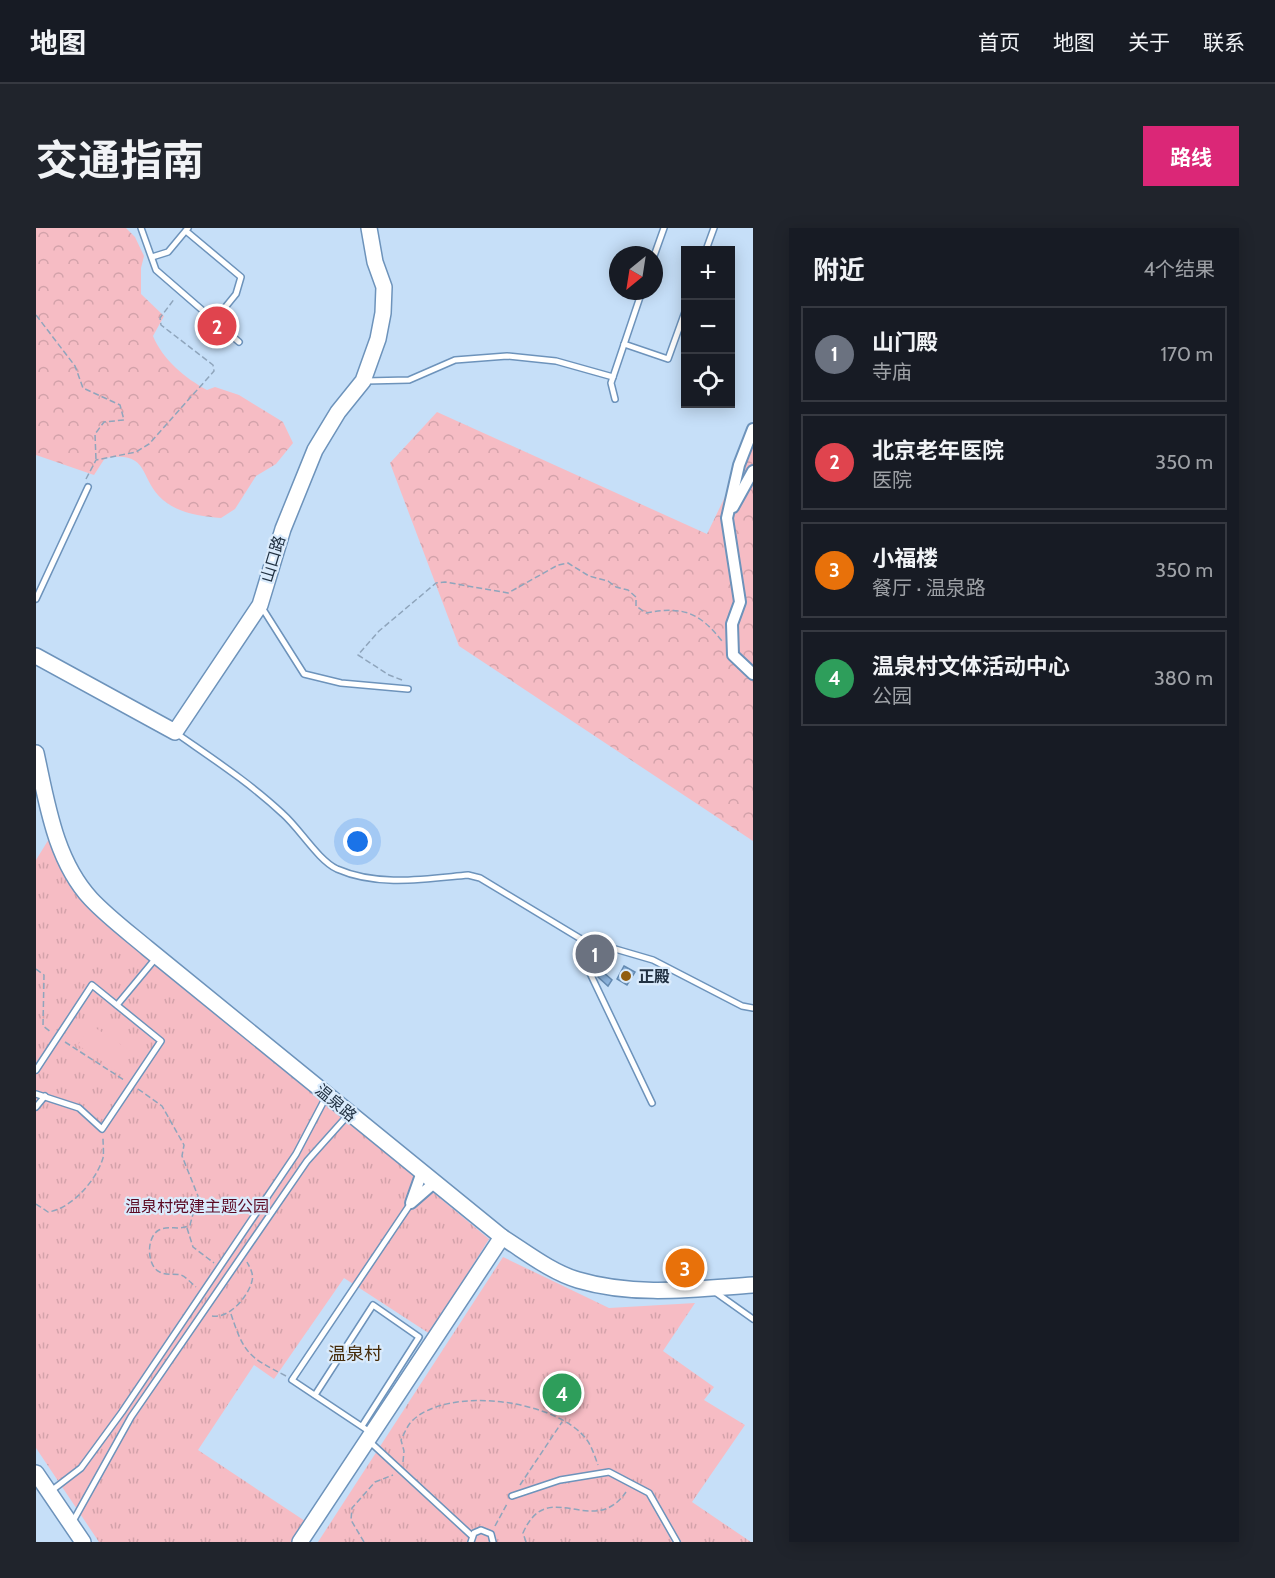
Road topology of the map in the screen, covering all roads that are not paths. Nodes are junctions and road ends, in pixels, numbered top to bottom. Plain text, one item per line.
1 (141, 228) edge
2 (369, 228) edge
3 (664, 228) edge
4 (714, 228) edge
5 (187, 229) edge
6 (658, 246) edge
7 (707, 246) edge
8 (152, 257) junction
9 (639, 300) edge
10 (214, 321) junction
11 (681, 323) edge
12 (239, 342) dead end
13 (624, 344) junction
14 (613, 377) junction
15 (363, 381) junction
16 (615, 399) dead end
17 (753, 429) edge
18 (753, 471) edge
19 (88, 487) road end
20 (726, 518) junction
21 (36, 599) edge
22 (260, 605) junction
23 (36, 656) edge
24 (753, 674) edge
25 (408, 689) road end
26 (175, 732) junction
27 (36, 753) edge
28 (581, 939) junction
29 (157, 956) junction
30 (117, 1005) junction
31 (753, 1008) edge
32 (36, 1070) edge
33 (36, 1094) edge
34 (45, 1096) junction
35 (327, 1096) junction
36 (652, 1104) dead end
37 (36, 1107) edge
38 (349, 1114) junction
39 (422, 1172) junction
40 (434, 1183) junction
41 (411, 1203) junction
42 (502, 1237) junction
43 (233, 1248) junction
44 (243, 1255) junction
45 (753, 1285) edge
46 (709, 1288) junction
47 (192, 1308) junction
48 (202, 1315) junction
49 (753, 1319) edge
50 (315, 1395) junction
51 (122, 1412) junction
52 (131, 1417) junction
53 (367, 1433) junction
54 (36, 1473) edge
55 (49, 1492) junction
56 (512, 1496) road end
57 (71, 1524) junction
58 (471, 1539) edge
59 (83, 1542) edge
60 (300, 1542) edge
61 (493, 1542) edge
62 (677, 1542) edge

1 - 8 lane
2 - 15 street, 山口路
3 - 6 lane
4 - 7 lane
5 - 8 lane
5 - 10 lane
8 - 10 lane
9 - 13 lane
10 - 12 lane
11 - 13 lane
13 - 14 lane
14 - 15 lane
14 - 16 lane
15 - 22 street, 山口路
17 - 20 street
18 - 20 street
19 - 21 lane
20 - 24 street
22 - 25 lane
22 - 26 street, 山口路
23 - 26 street
26 - 28 lane
27 - 29 street, 温泉路
28 - 31 lane
28 - 36 lane
29 - 30 lane
29 - 35 street, 温泉路
30 - 32 lane
30 - 34 lane
33 - 34 lane
34 - 37 lane
35 - 38 street, 温泉路
35 - 43 lane
38 - 39 street, 温泉路
38 - 44 lane
39 - 40 street, 温泉路
39 - 41 street
40 - 41 street
40 - 42 street, 温泉路
41 - 50 lane
42 - 46 street, 温泉路
42 - 53 street
43 - 44 lane
43 - 47 lane
44 - 48 lane
45 - 46 street, 温泉路
46 - 49 lane
47 - 48 lane
47 - 51 lane
48 - 52 lane
50 - 53 lane
50 - 53 lane
51 - 52 lane
51 - 55 lane
52 - 57 lane
53 - 58 lane
53 - 60 street
54 - 55 street
55 - 57 street
56 - 62 lane
57 - 59 street
58 - 61 lane

